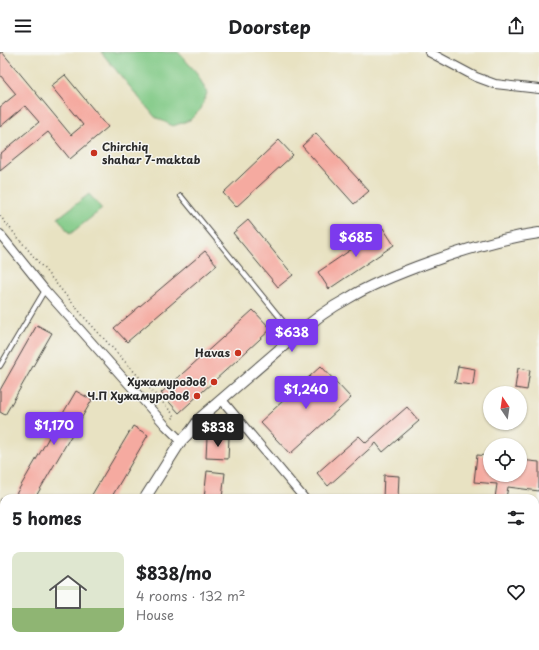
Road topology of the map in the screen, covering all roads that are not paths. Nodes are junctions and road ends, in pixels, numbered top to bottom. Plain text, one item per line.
1 (429, 52) edge
2 (539, 89) edge
3 (181, 196) dead end
4 (539, 233) edge
5 (0, 234) edge
6 (45, 290) junction
7 (295, 336) junction
8 (0, 366) edge
9 (222, 400) junction
10 (181, 441) junction
11 (148, 494) edge
12 (301, 494) edge

1 - 2 street
3 - 7 lane
4 - 7 street
5 - 6 street
6 - 8 lane
6 - 10 street
7 - 9 street
9 - 10 street
9 - 12 street
10 - 11 street

